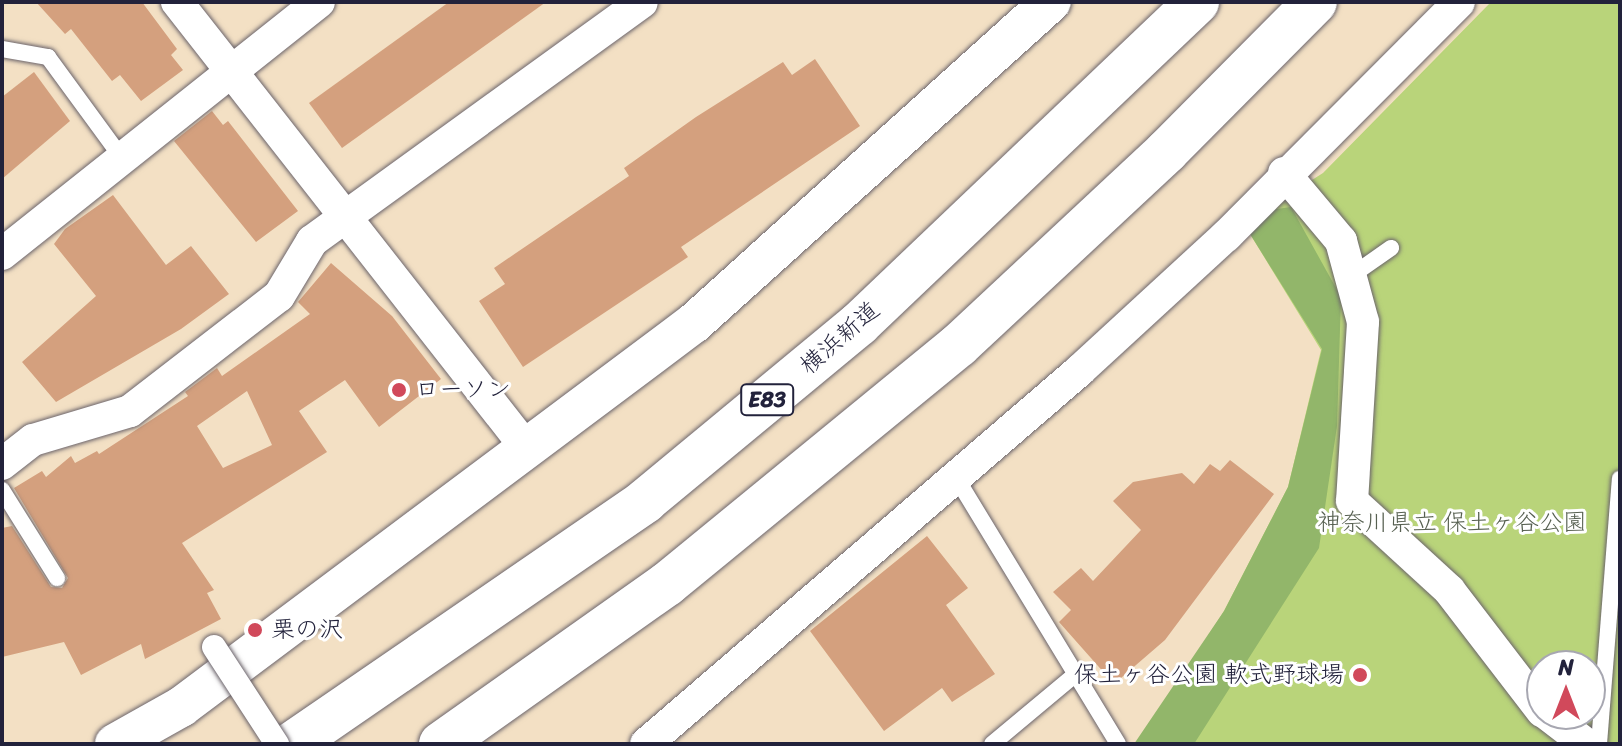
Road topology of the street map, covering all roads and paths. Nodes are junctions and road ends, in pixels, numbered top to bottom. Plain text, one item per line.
1 (177, 2) edge
2 (319, 2) edge
3 (642, 2) edge
4 (1051, 2) edge
5 (1197, 2) edge
6 (1315, 2) edge
7 (1459, 2) edge
8 (2, 49) edge
9 (232, 70) junction
10 (122, 158) junction
11 (1284, 173) junction
12 (342, 218) junction
13 (1391, 248) dead end
14 (2, 254) edge
15 (1351, 276) junction
16 (528, 450) junction
17 (2, 464) edge
18 (957, 479) junction
19 (1620, 479) edge
20 (2, 490) edge
21 (57, 578) dead end
22 (214, 647) dead end
23 (1076, 674) junction
24 (1526, 689) edge
25 (1568, 730) edge
26 (115, 744) edge
27 (277, 744) edge
28 (292, 744) edge
29 (441, 744) edge
30 (646, 744) edge
31 (992, 744) edge
32 (1118, 744) edge
33 (1586, 744) edge
34 (1599, 744) edge

1 - 9 street
2 - 9 street
3 - 12 street
4 - 16 street
5 - 28 highway, 横浜新道 / E83
6 - 29 highway
7 - 11 street
8 - 10 lane
9 - 10 street
9 - 12 street
10 - 14 street
11 - 15 street
11 - 18 street
12 - 16 street
12 - 17 street
13 - 15 lane
15 - 24 street
16 - 26 street
18 - 23 lane
18 - 30 street
19 - 34 lane
20 - 21 lane
22 - 27 street, bridge
23 - 31 lane
23 - 32 lane
25 - 33 street

